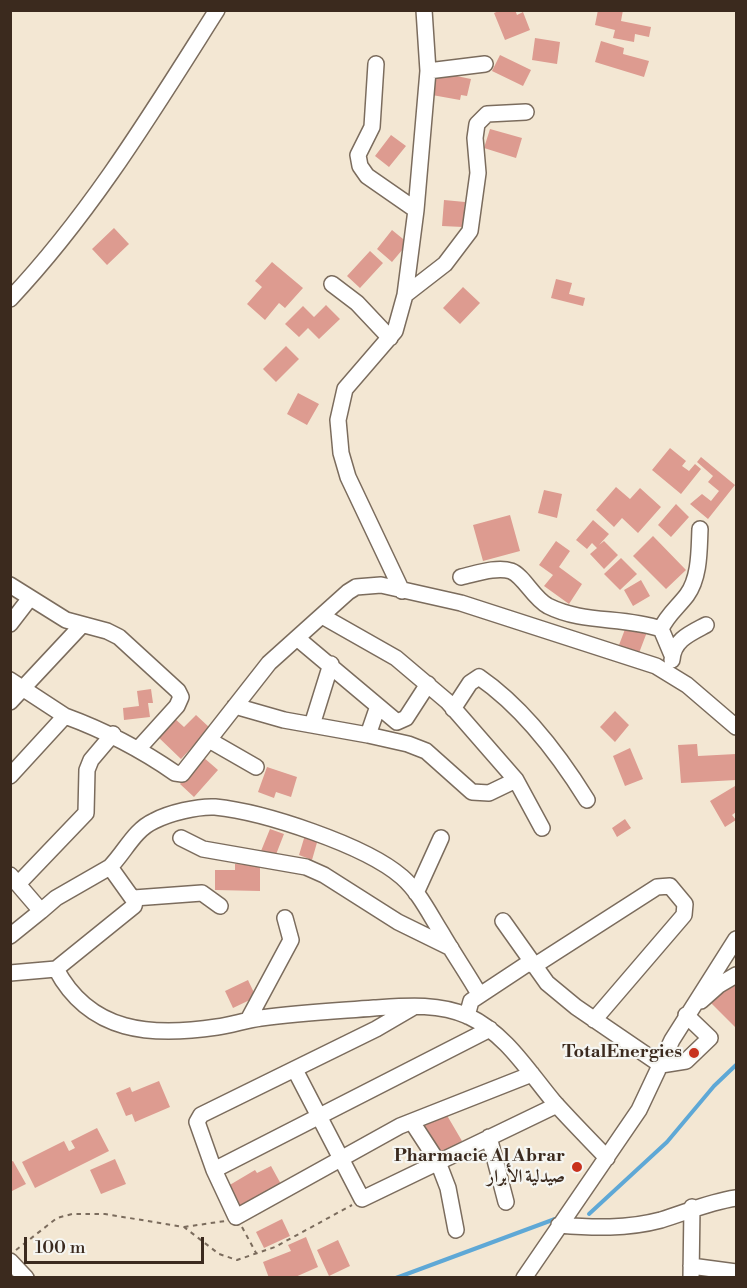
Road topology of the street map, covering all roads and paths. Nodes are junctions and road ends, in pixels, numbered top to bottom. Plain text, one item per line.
1 (217, 10) edge
2 (424, 10) edge
3 (376, 64) dead end
4 (485, 64) dead end
5 (428, 71) junction
6 (526, 112) dead end
7 (416, 210) junction
8 (332, 284) dead end
9 (405, 295) junction
10 (10, 299) edge
11 (390, 338) junction
12 (700, 529) dead end
13 (461, 577) dead end
14 (10, 585) edge
15 (402, 591) junction
16 (30, 598) junction
17 (322, 616) junction
18 (10, 624) edge
19 (82, 625) junction
20 (706, 625) dead end
21 (661, 629) junction
22 (297, 638) junction
23 (672, 655) junction
24 (331, 664) junction
25 (672, 675) junction
26 (428, 684) junction
27 (16, 685) edge
28 (10, 702) edge
29 (235, 706) junction
30 (378, 706) junction
31 (453, 709) junction
32 (65, 716) junction
33 (312, 725) junction
34 (736, 727) edge
35 (113, 734) junction
36 (368, 735) junction
37 (209, 740) junction
38 (139, 747) junction
39 (256, 767) dead end
40 (10, 776) edge
41 (516, 780) junction
42 (587, 800) dead end
43 (542, 828) dead end
44 (181, 838) dead end
45 (441, 838) dead end
46 (110, 867) junction
47 (14, 879) edge
48 (416, 893) junction
49 (134, 898) junction
50 (220, 906) dead end
51 (41, 911) junction
52 (285, 918) dead end
53 (503, 921) dead end
54 (10, 936) edge
55 (736, 939) edge
56 (451, 948) junction
57 (532, 964) junction
58 (56, 969) junction
59 (10, 974) edge
60 (736, 975) edge
61 (479, 994) junction
62 (417, 1005) junction
63 (686, 1015) junction
64 (467, 1016) junction
65 (248, 1020) junction
66 (594, 1020) junction
67 (490, 1029) junction
68 (661, 1065) junction
69 (295, 1070) junction
70 (532, 1074) junction
71 (557, 1105) junction
72 (318, 1116) junction
73 (412, 1122) junction
74 (489, 1137) junction
75 (607, 1158) junction
76 (341, 1159) junction
77 (438, 1162) junction
78 (214, 1170) junction
79 (736, 1198) edge
80 (362, 1199) junction
81 (506, 1202) dead end
82 (692, 1207) junction
83 (236, 1217) junction
84 (559, 1225) junction
85 (184, 1227) junction
86 (456, 1230) dead end
87 (256, 1252) junction
88 (10, 1255) edge
89 (10, 1261) edge
90 (691, 1272) edge
91 (736, 1272) edge
92 (26, 1278) edge
93 (524, 1278) edge

1 - 10 street
2 - 5 street
3 - 7 street
4 - 5 street
5 - 7 street
6 - 9 street
7 - 9 street
8 - 11 street
9 - 11 street
11 - 15 street
12 - 21 street
13 - 21 street
14 - 16 street
15 - 17 street
15 - 25 street
16 - 18 street
16 - 19 street
17 - 22 street
17 - 26 street
19 - 27 street
19 - 38 street
20 - 23 street
21 - 23 street
22 - 24 street
22 - 29 street
23 - 25 street
24 - 30 street
24 - 33 street
25 - 34 street
26 - 30 street
26 - 31 street
27 - 28 street
27 - 32 street
29 - 33 street
29 - 37 street
30 - 36 street
31 - 41 street
31 - 42 street
32 - 35 street
32 - 40 street
33 - 36 street
35 - 38 street
35 - 47 street
36 - 41 street
37 - 38 street
37 - 39 street
41 - 43 street
44 - 56 street
45 - 48 street
46 - 48 street
46 - 49 street
46 - 51 street
47 - 51 street
48 - 56 street
49 - 50 street
49 - 58 street
51 - 54 street
52 - 65 street
53 - 57 street
55 - 63 street
56 - 61 street
57 - 61 street
57 - 66 street
57 - 66 street
58 - 59 street
58 - 65 street
60 - 63 street
61 - 64 street
62 - 64 street
62 - 65 street
62 - 69 street
63 - 68 street
63 - 68 street
64 - 67 street
66 - 68 street
67 - 70 street
67 - 72 street
68 - 75 street
69 - 72 street
69 - 78 street
70 - 71 street
70 - 73 street
71 - 74 street
71 - 75 street
72 - 76 street
72 - 78 street
73 - 76 street
73 - 77 street
74 - 77 street
74 - 81 street
75 - 84 street
76 - 80 street
76 - 83 street
77 - 80 street
77 - 86 street
78 - 83 street
79 - 82 street
80 - 87 path
82 - 84 street
82 - 90 street
83 - 85 path
83 - 87 path
84 - 93 street
85 - 87 path
85 - 88 path
89 - 92 street
90 - 91 street

